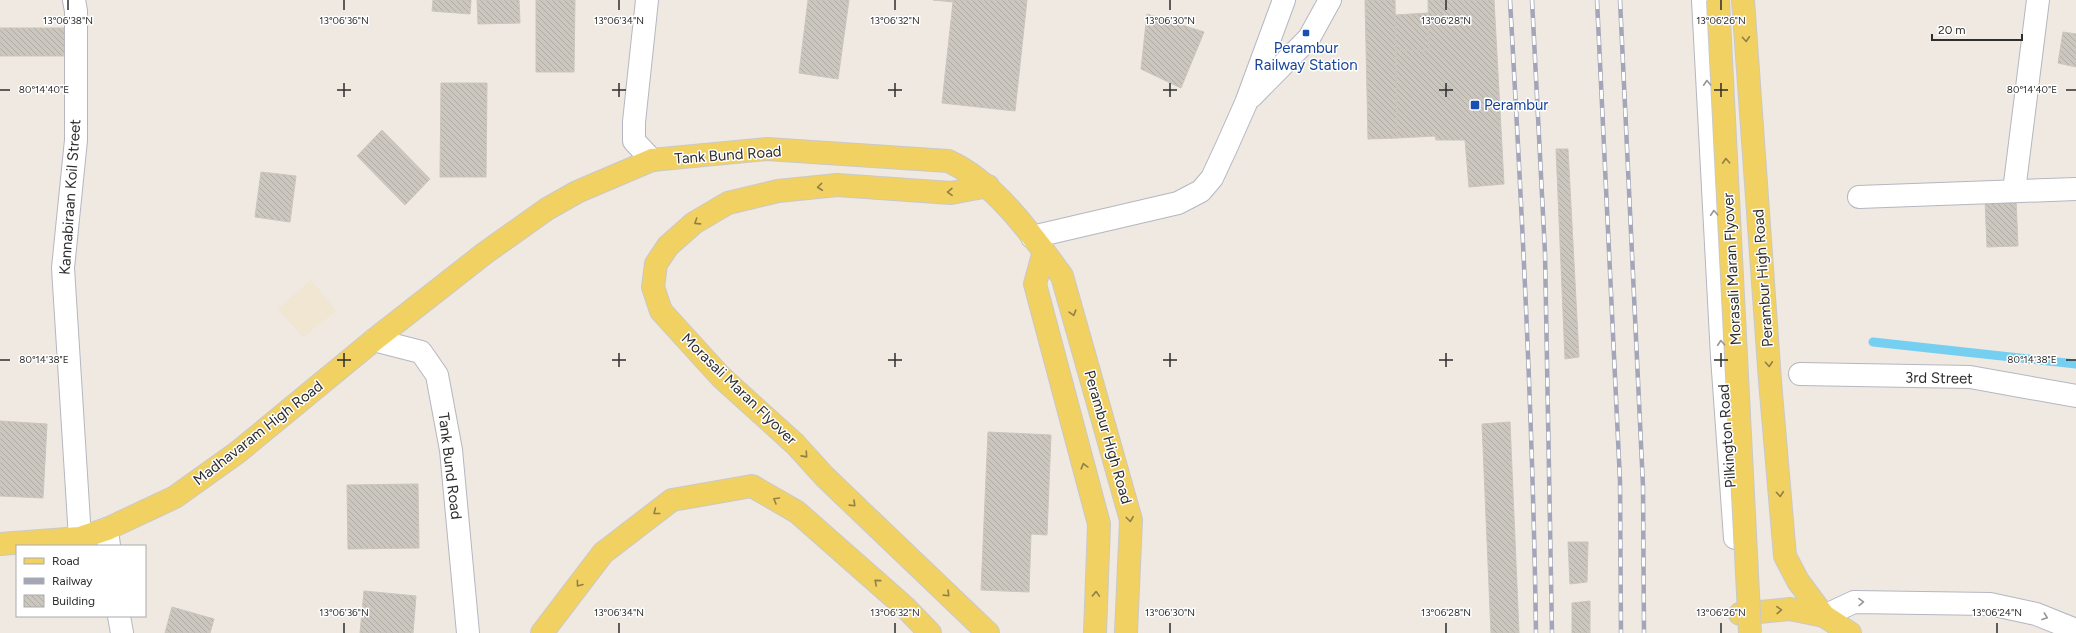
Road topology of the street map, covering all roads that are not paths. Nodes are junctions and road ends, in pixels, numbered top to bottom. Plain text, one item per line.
1 (74, 0) edge
2 (647, 0) edge
3 (1284, 0) edge
4 (1330, 0) edge
5 (1703, 0) edge
6 (1718, 0) edge
7 (1743, 0) edge
8 (2038, 0) edge
9 (1246, 103) junction
10 (652, 160) junction
11 (988, 186) junction
12 (2076, 189) edge
13 (2014, 191) junction
14 (1860, 196) dead end
15 (1038, 244) junction
16 (485, 253) joint
17 (374, 340) junction
18 (1800, 374) dead end
19 (2076, 396) edge
20 (80, 538) junction
21 (108, 538) edge
22 (0, 544) edge
23 (1824, 616) junction
24 (119, 617) edge
25 (1741, 623) edge
26 (2076, 630) edge
27 (122, 633) edge
28 (468, 633) edge
29 (542, 633) edge
30 (930, 633) edge
31 (988, 633) edge
32 (1095, 633) edge
33 (1126, 633) edge
34 (1750, 633) edge
35 (1850, 633) edge

1 - 20 street, Kannabiraan Koil Street
2 - 10 street
3 - 9 street
4 - 9 street
25 -> 5 street, Pilkington Road
34 -> 6 main road, Morasali Maran Flyover, bridge
7 -> 23 main road, Perambur High Road
8 - 13 street
9 - 15 street
10 - 11 main road, Tank Bund Road
10 - 16 main road, Tank Bund Road
11 - 15 main road, Tank Bund Road
11 -> 31 main road, Morasali Maran Flyover
12 - 13 street
13 - 14 street
32 -> 15 main road
15 -> 33 main road, Perambur High Road
16 - 17 main road, Madhavaram High Road
17 - 21 main road, Madhavaram High Road
17 - 28 street, Tank Bund Road
18 - 19 street, 3rd Street
20 - 21 main road, Madhavaram High Road
20 - 22 main road, Madhavaram High Road
25 -> 23 main road
23 -> 26 street
23 - 35 main road
24 - 27 street
30 -> 29 main road

